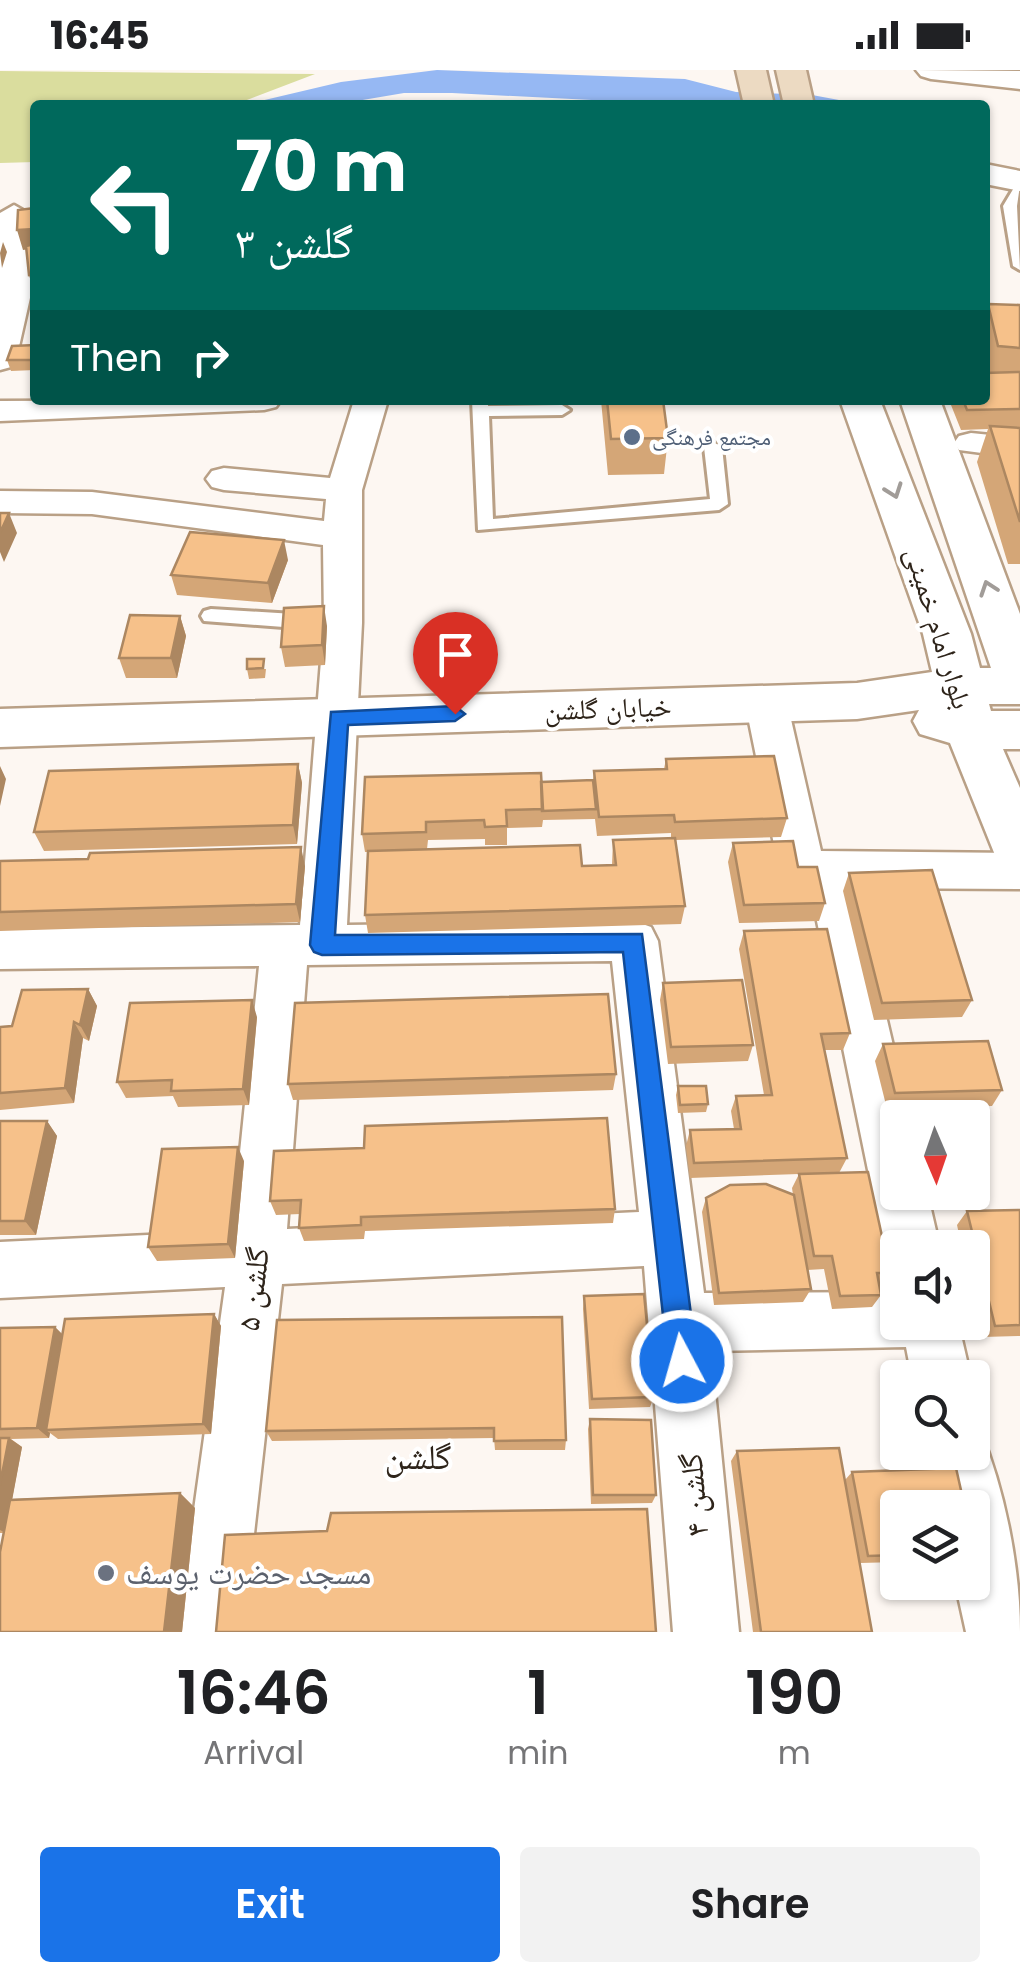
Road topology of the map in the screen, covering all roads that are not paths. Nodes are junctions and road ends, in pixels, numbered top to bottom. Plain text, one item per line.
1 (931, 70) edge
2 (1020, 80) edge
3 (990, 176) edge
4 (1020, 185) edge
5 (16, 212) edge
6 (1020, 266) edge
7 (17, 288) edge
8 (0, 360) edge
9 (132, 405) edge
10 (370, 405) edge
11 (480, 405) edge
12 (862, 405) edge
13 (922, 405) edge
14 (0, 410) edge
15 (562, 410) dead end
16 (971, 443) dead end
17 (713, 447) dead end
18 (1020, 448) edge
19 (224, 479) dead end
20 (344, 490) junction
21 (0, 502) edge
22 (341, 535) junction
23 (211, 616) dead end
24 (343, 624) junction
25 (1020, 683) edge
26 (766, 702) junction
27 (964, 708) junction
28 (338, 718) junction
29 (0, 728) edge
30 (1020, 730) edge
31 (1020, 854) edge
32 (828, 870) junction
33 (1020, 871) edge
34 (303, 946) junction
35 (0, 949) edge
36 (880, 1100) edge
37 (666, 1238) junction
38 (257, 1260) junction
39 (0, 1270) edge
40 (679, 1322) junction
41 (880, 1322) edge
42 (990, 1592) edge
43 (210, 1632) edge
44 (706, 1632) edge
45 (999, 1632) edge

1 - 2 street
3 - 4 street
4 - 6 lane
5 - 7 street
7 - 8 street
9 - 14 street
10 - 20 street, گلشن ۵
11 - 15 lane
11 - 17 lane
12 -> 27 street, بلوار امام خمینی
25 -> 13 street, بلوار امام خمینی
16 - 18 street
19 - 20 street
20 - 22 street, گلشن ۵
21 - 22 street
22 - 24 street, گلشن ۵
23 - 24 lane
24 - 28 street, گلشن ۵
25 - 27 street
26 - 27 street, خیابان گلشن
26 - 28 street, خیابان گلشن
26 - 32 street
27 - 30 street
27 - 31 street, بلوار امام خمینی
28 - 29 street, خیابان گلشن
28 - 34 street, گلشن ۵
32 - 33 street
32 - 36 street
34 - 35 street
34 - 37 street, گلشن ۴
34 - 38 street, گلشن ۵
37 - 38 street
37 - 40 street, گلشن ۴
38 - 39 street
38 - 43 street, گلشن ۵
40 - 41 street
40 - 44 street, گلشن ۴
42 - 45 street

